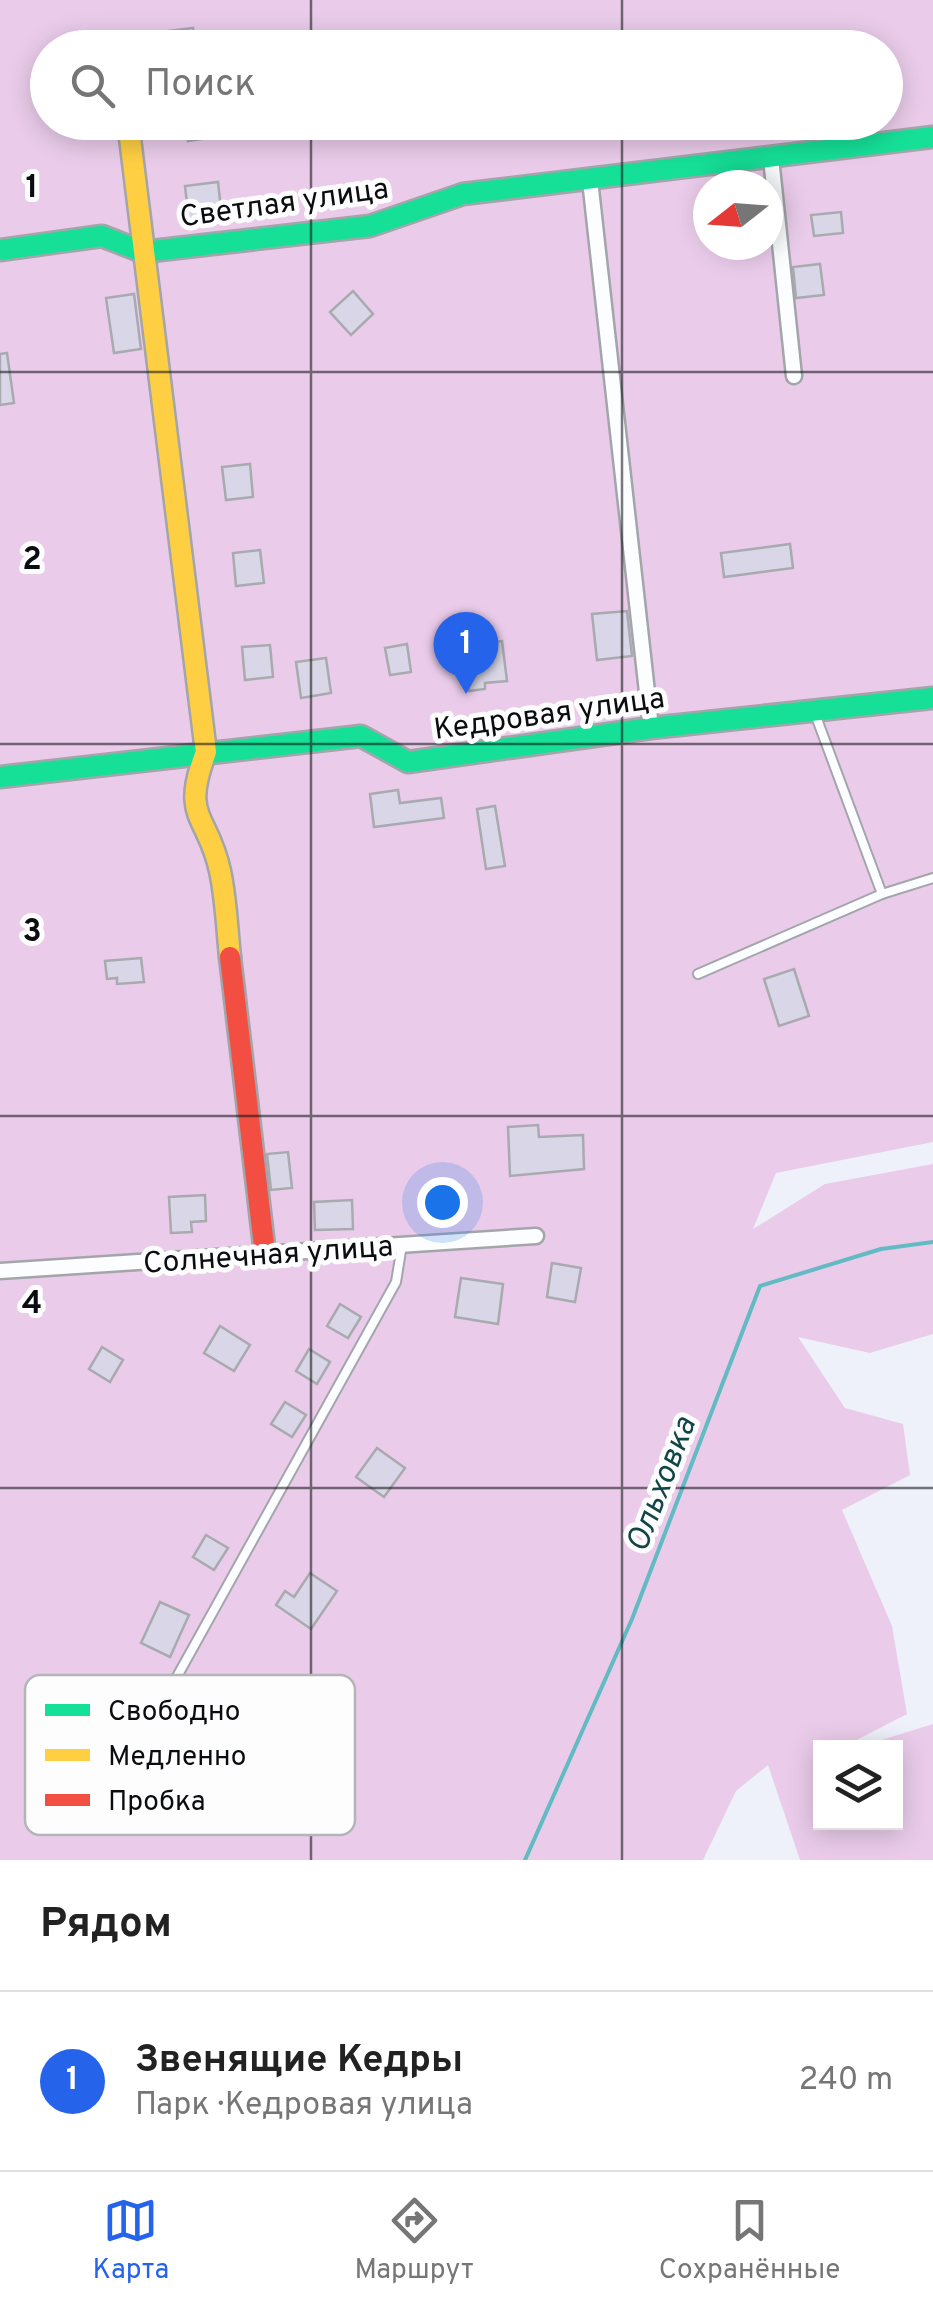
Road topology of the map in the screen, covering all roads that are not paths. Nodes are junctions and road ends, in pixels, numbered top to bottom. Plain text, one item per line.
1 (933, 136) edge
2 (130, 140) edge
3 (771, 158) junction
4 (590, 180) junction
5 (0, 250) edge
6 (143, 252) junction
7 (794, 376) dead end
8 (933, 698) edge
9 (814, 711) junction
10 (651, 728) junction
11 (206, 752) junction
12 (0, 777) edge
13 (933, 878) edge
14 (882, 894) junction
15 (698, 974) dead end
16 (536, 1236) dead end
17 (402, 1245) junction
18 (265, 1254) junction
19 (0, 1271) edge
20 (178, 1675) edge

1 - 3 street, Светлая улица
2 - 6 street
3 - 4 street, Светлая улица
3 - 7 street
4 - 6 street, Светлая улица
4 - 10 street
5 - 6 street, Светлая улица
6 - 11 street
8 - 9 street, Кедровая улица
9 - 10 street, Кедровая улица
9 - 14 lane
10 - 11 street, Кедровая улица
11 - 12 street, Кедровая улица
11 - 18 street
13 - 14 lane
14 - 15 lane
16 - 17 street, Солнечная улица
17 - 18 street, Солнечная улица
17 - 20 lane
18 - 19 street, Солнечная улица

